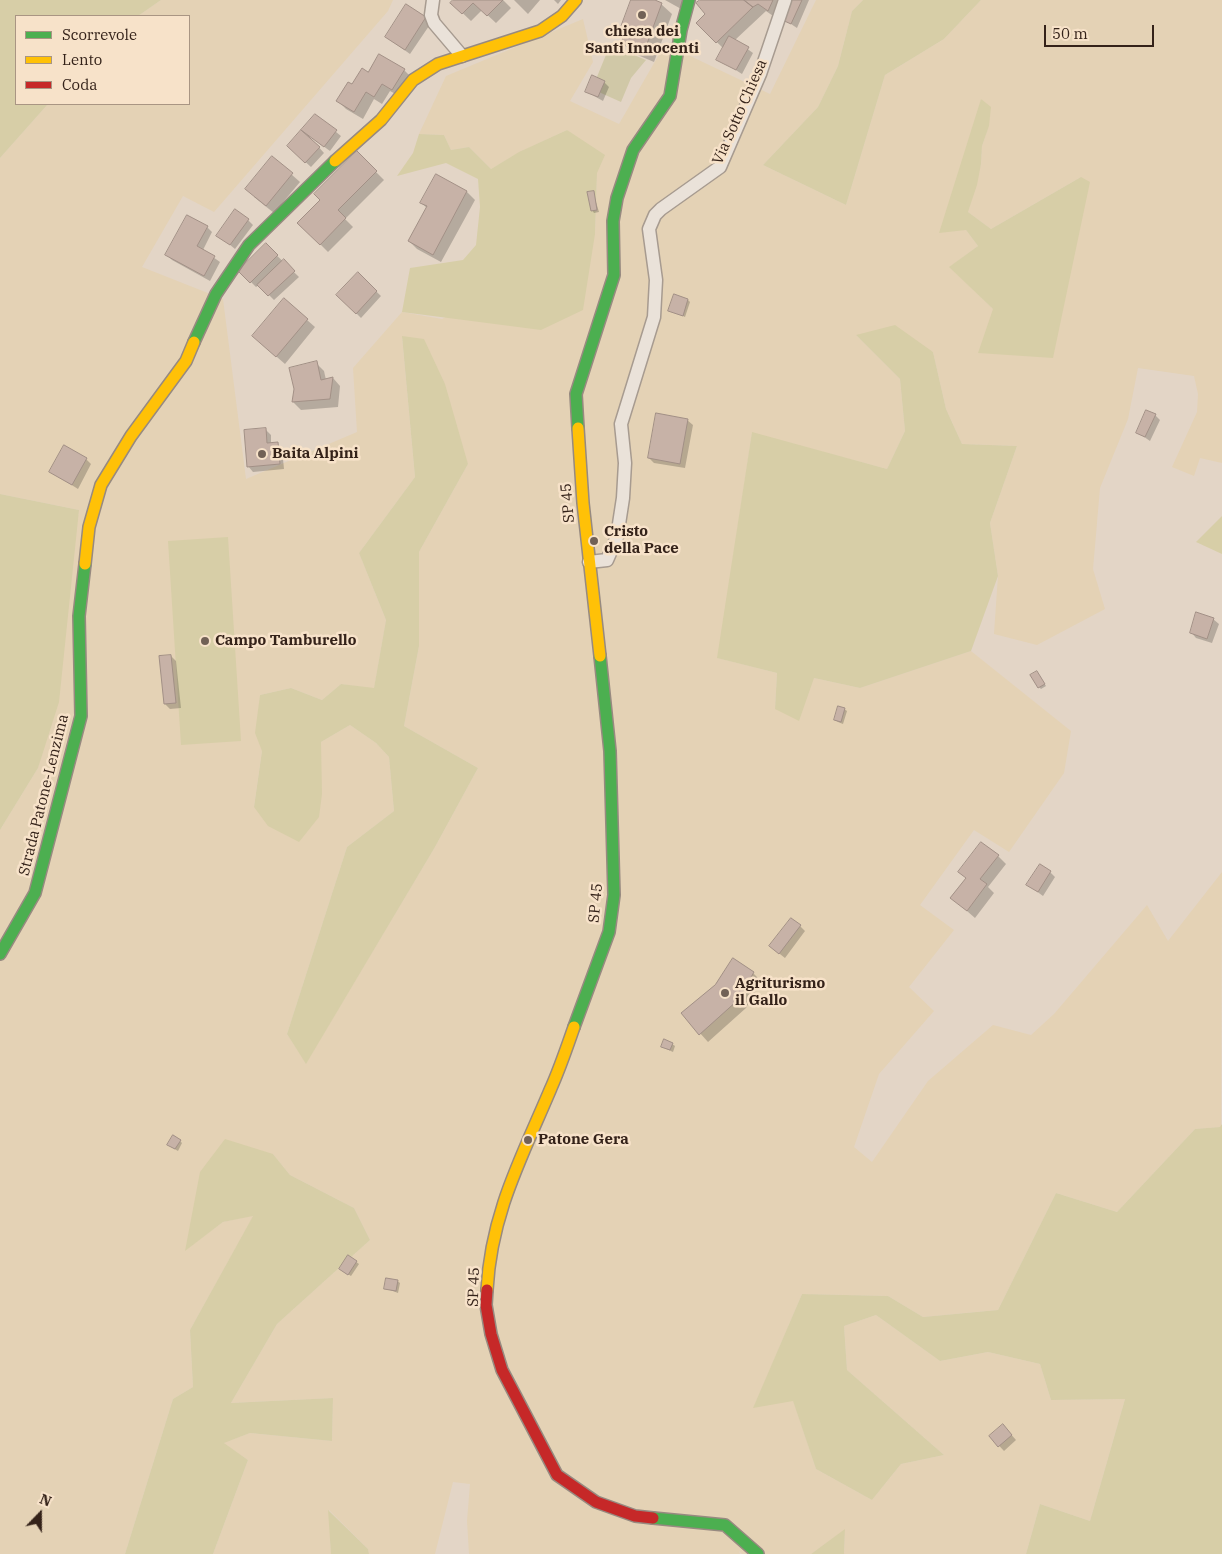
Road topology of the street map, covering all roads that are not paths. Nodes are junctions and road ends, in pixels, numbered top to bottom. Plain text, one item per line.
1 (434, 0) edge
2 (576, 0) edge
3 (689, 0) edge
4 (785, 0) edge
5 (462, 56) junction
6 (589, 562) junction
7 (0, 954) edge
8 (758, 1554) edge

1 - 5 street
2 - 5 street
3 - 6 street, SP 45
4 - 6 street, Via Sotto Chiesa
5 - 7 street, Strada Patone-Lenzima
6 - 8 street, SP 45

